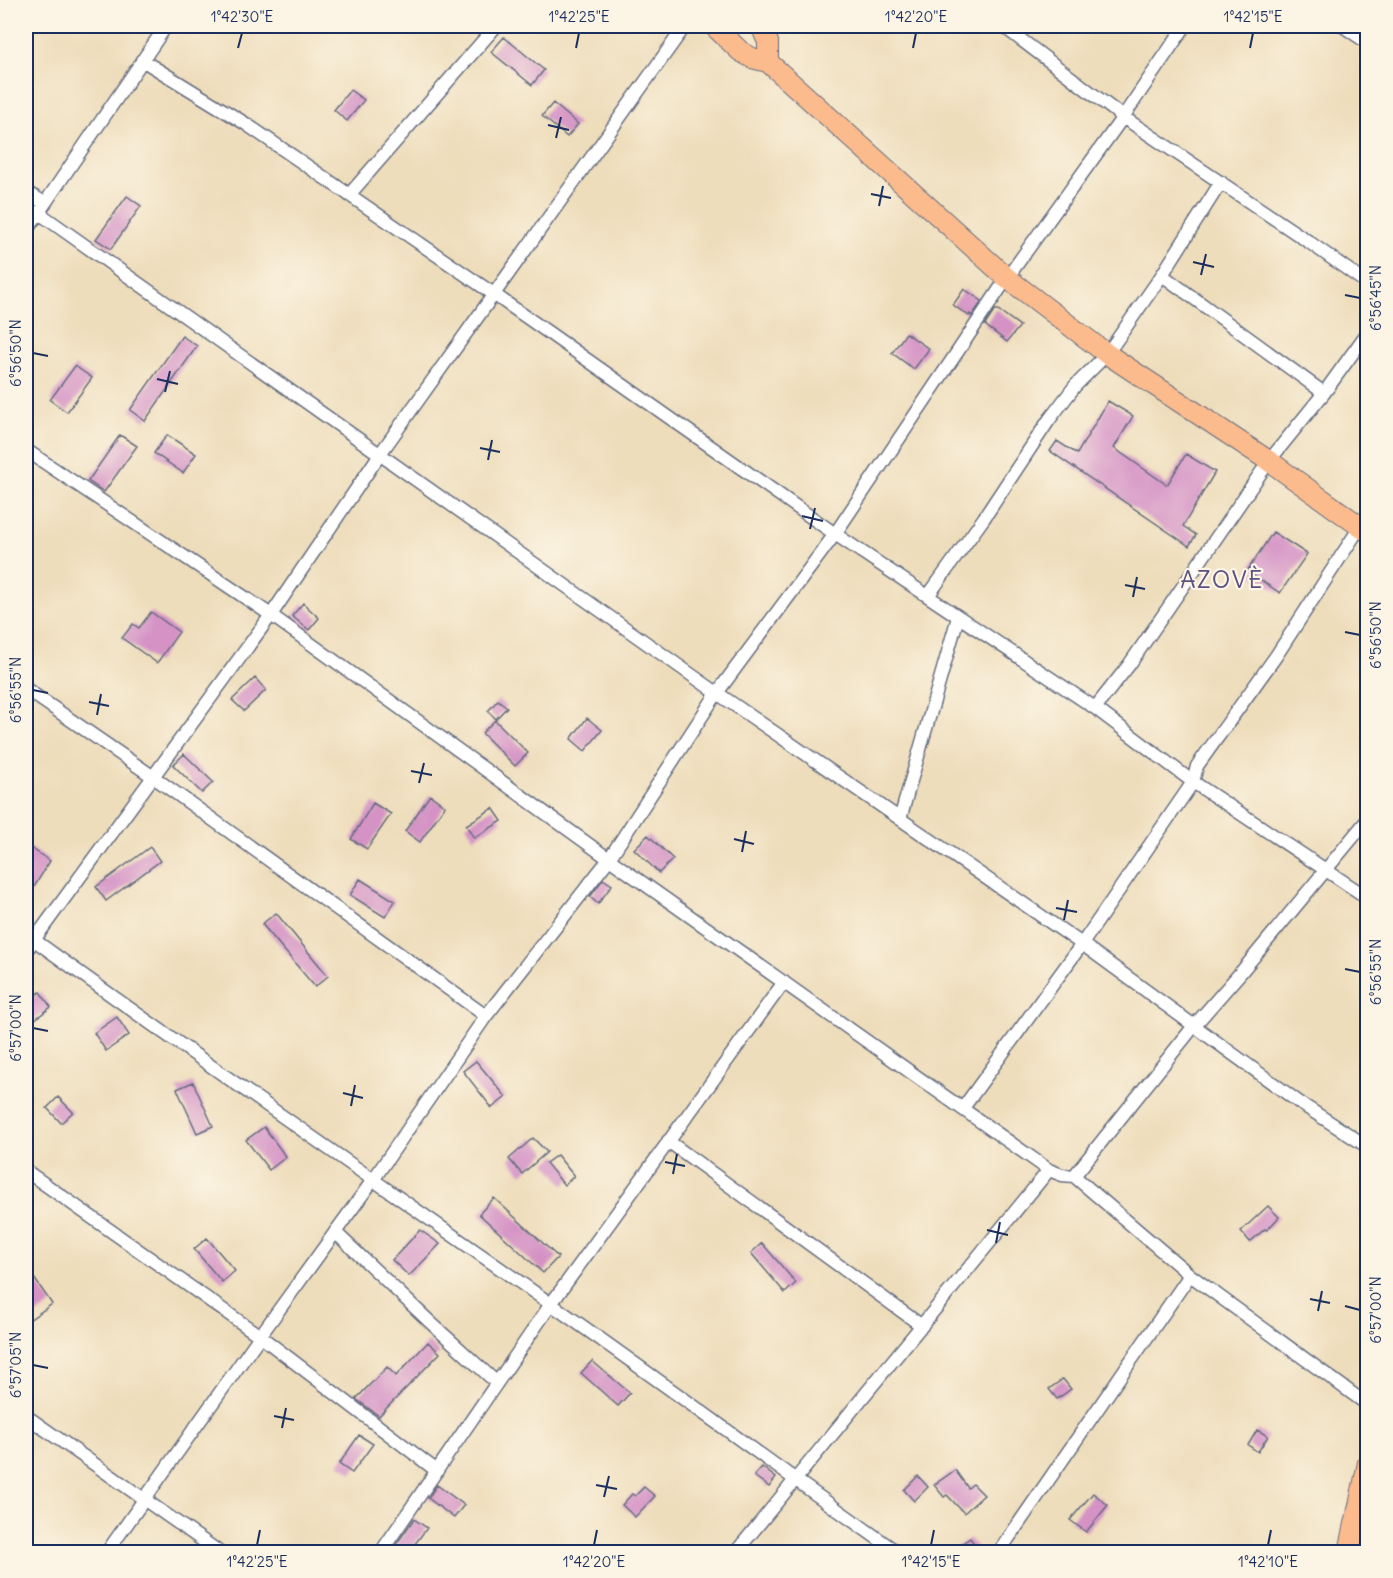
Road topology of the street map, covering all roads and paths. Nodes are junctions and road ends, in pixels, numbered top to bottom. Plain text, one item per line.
1 (166, 26) edge
2 (496, 26) edge
3 (686, 26) edge
4 (714, 26) edge
5 (761, 26) edge
6 (1003, 26) edge
7 (1185, 26) edge
8 (1343, 26) edge
9 (1368, 43) edge
10 (142, 60) junction
11 (768, 62) junction
12 (1123, 117) junction
13 (1221, 182) junction
14 (26, 192) edge
15 (349, 195) junction
16 (42, 208) junction
17 (26, 231) edge
18 (1162, 275) junction
19 (1007, 278) junction
20 (1368, 284) edge
21 (495, 294) junction
22 (1368, 332) edge
23 (1107, 354) junction
24 (1324, 393) junction
25 (26, 450) edge
26 (380, 454) junction
27 (1269, 461) junction
28 (1364, 530) edge
29 (835, 534) junction
30 (928, 596) junction
31 (270, 615) junction
32 (958, 617) junction
33 (26, 689) edge
34 (717, 693) junction
35 (1095, 708) junction
36 (152, 777) junction
37 (1193, 782) junction
38 (900, 819) junction
39 (1368, 819) edge
40 (609, 859) junction
41 (1324, 869) junction
42 (1368, 897) edge
43 (29, 937) edge
44 (1082, 944) junction
45 (26, 951) edge
46 (784, 982) junction
47 (486, 1016) junction
48 (1194, 1026) junction
49 (963, 1108) junction
50 (668, 1141) junction
51 (1368, 1147) edge
52 (1049, 1170) junction
53 (26, 1171) edge
54 (1074, 1176) junction
55 (373, 1180) junction
56 (335, 1232) junction
57 (1190, 1275) junction
58 (550, 1304) junction
59 (922, 1326) junction
60 (260, 1336) junction
61 (497, 1383) junction
62 (1368, 1405) edge
63 (26, 1416) edge
64 (1368, 1463) edge
65 (437, 1471) junction
66 (796, 1481) junction
67 (144, 1499) junction
68 (107, 1552) edge
69 (219, 1552) edge
70 (381, 1552) edge
71 (736, 1552) edge
72 (897, 1552) edge
73 (999, 1552) edge
74 (1349, 1552) edge

1 - 10 street
2 - 15 street
3 - 21 street
4 - 11 main road
5 - 11 main road
6 - 12 street
7 - 12 street
8 - 9 street
10 - 15 street
10 - 16 street
11 - 19 main road
12 - 13 street
12 - 19 street
13 - 18 street
13 - 20 street
14 - 16 street
15 - 21 street
16 - 17 street
16 - 26 street
18 - 23 street
18 - 24 street
19 - 23 main road
19 - 29 street
21 - 26 street
21 - 29 street
22 - 24 street
23 - 27 main road
23 - 30 street
24 - 27 street
25 - 31 street
26 - 31 street
26 - 34 street
27 - 28 main road
27 - 35 street
28 - 37 street
29 - 30 street
29 - 34 street
30 - 32 street
31 - 36 street
31 - 40 street
32 - 35 street
32 - 38 street
33 - 36 street
34 - 38 street
34 - 40 street
35 - 37 street
36 - 43 street
36 - 47 street
37 - 41 street
37 - 44 street
38 - 44 street
39 - 41 street
40 - 46 street
40 - 47 street
41 - 42 street
41 - 48 street
43 - 45 street
43 - 55 street
44 - 48 street
44 - 49 street
46 - 49 street
46 - 50 street
47 - 55 street
48 - 51 street
48 - 54 street
49 - 52 street
50 - 58 street
50 - 59 street
52 - 54 street
52 - 59 street
53 - 60 street
54 - 57 street
55 - 56 street
55 - 58 street
56 - 60 street
56 - 61 street
57 - 62 street
57 - 73 street
58 - 61 street
58 - 66 street
59 - 66 street
60 - 65 street
60 - 67 street
61 - 65 street
63 - 67 street
64 - 74 main road
65 - 70 street
66 - 71 street
66 - 72 street
67 - 68 street
67 - 69 street

